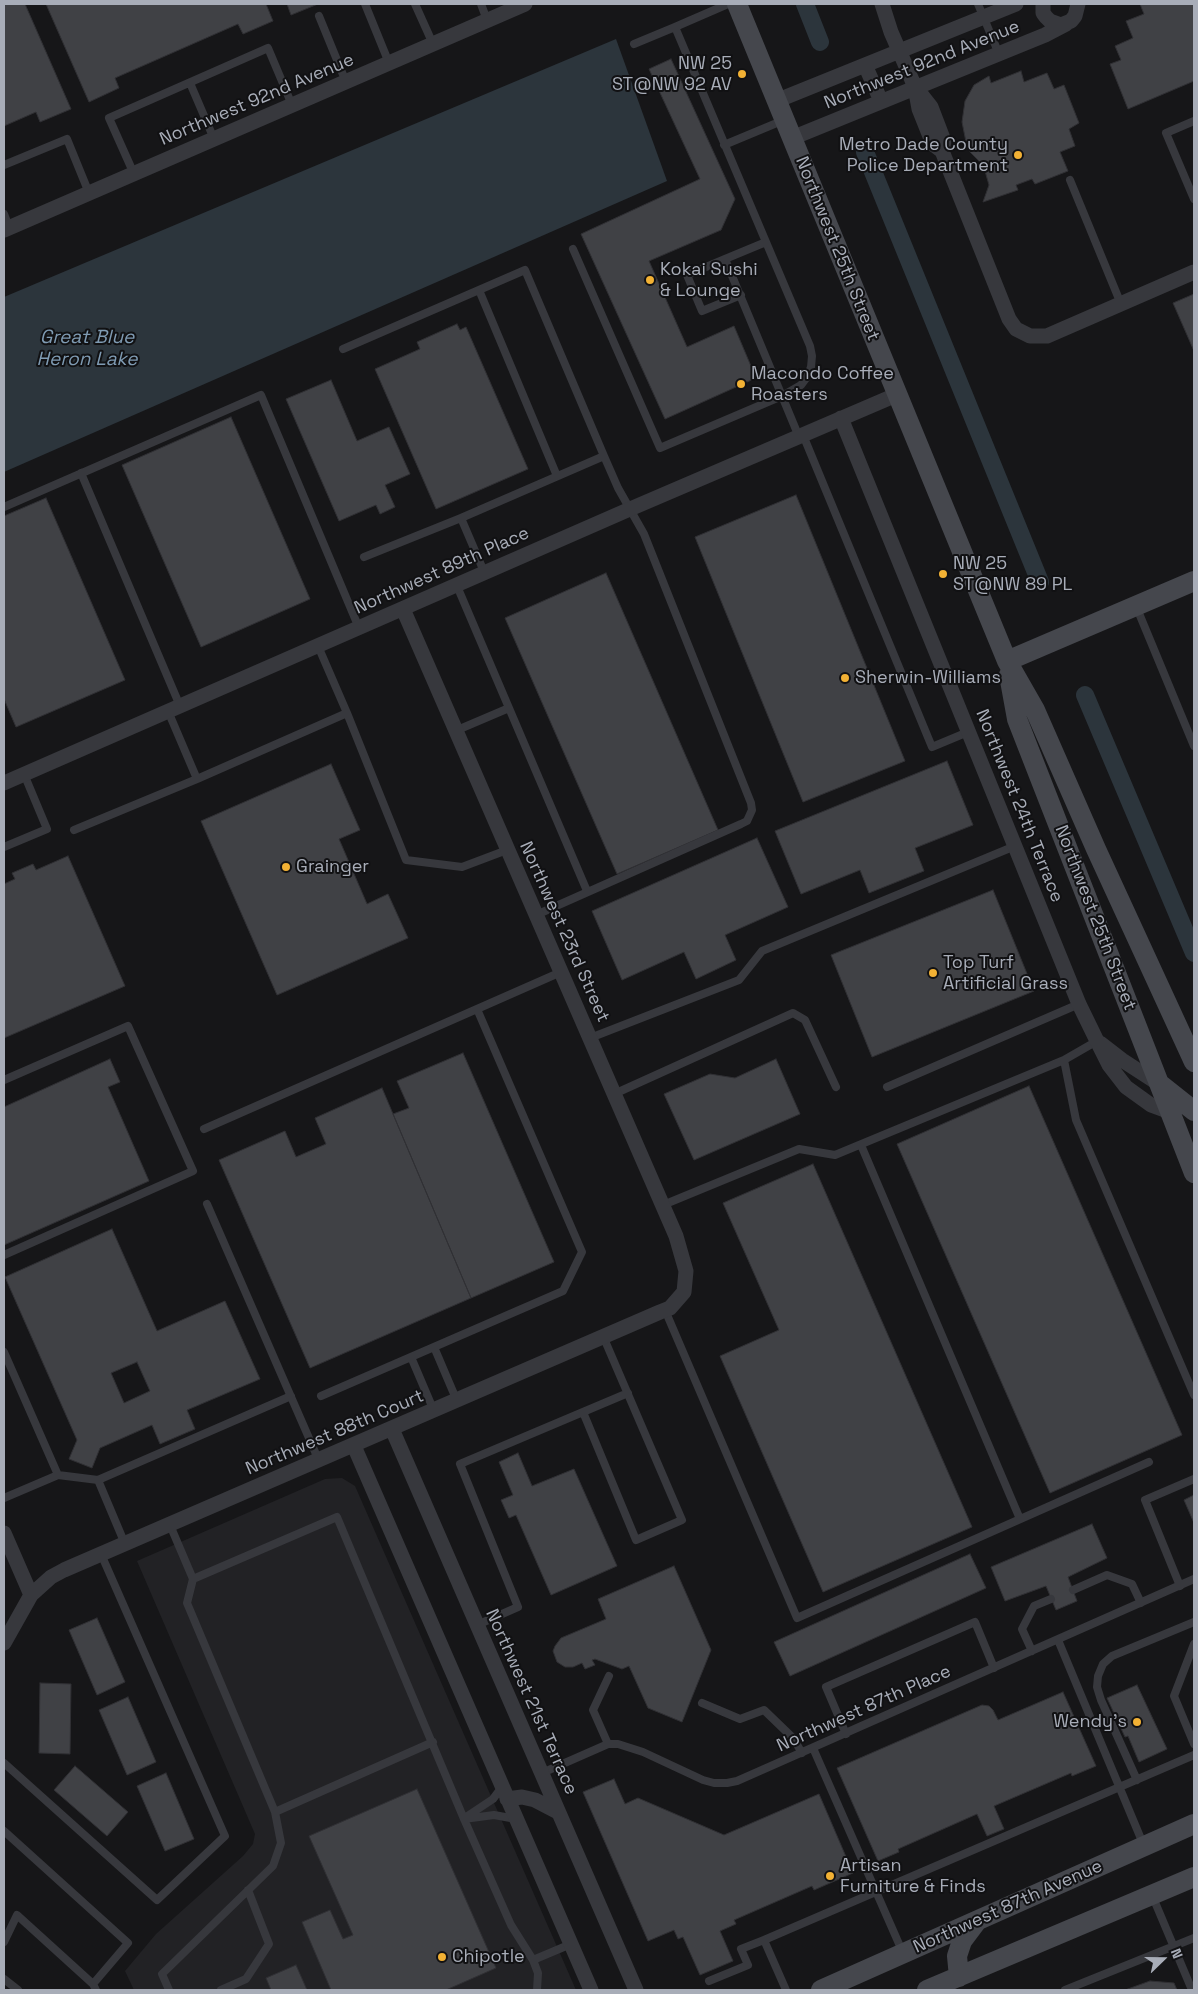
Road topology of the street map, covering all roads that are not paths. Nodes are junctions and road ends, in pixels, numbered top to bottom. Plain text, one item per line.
1 (365, 4) edge
2 (415, 4) edge
3 (481, 4) edge
4 (525, 4) edge
5 (728, 4) edge
6 (737, 4) edge
7 (882, 4) edge
8 (1016, 4) edge
9 (1043, 4) edge
10 (1078, 4) edge
11 (981, 10) edge
12 (320, 16) dead end
13 (487, 20) junction
14 (1066, 24) junction
15 (675, 27) junction
16 (432, 44) junction
17 (634, 44) dead end
18 (900, 51) junction
19 (999, 54) junction
20 (389, 63) junction
21 (865, 65) junction
22 (346, 82) junction
23 (190, 83) junction
24 (915, 87) junction
25 (776, 101) junction
26 (881, 101) junction
27 (292, 105) junction
28 (1194, 121) edge
29 (788, 129) junction
30 (214, 139) junction
31 (724, 144) junction
32 (4, 164) edge
33 (134, 174) junction
34 (1070, 180) dead end
35 (90, 193) junction
36 (1194, 199) edge
37 (6, 224) edge
38 (766, 242) junction
39 (574, 249) dead end
40 (725, 259) junction
41 (1194, 272) edge
42 (479, 290) junction
43 (740, 295) junction
44 (1121, 304) junction
45 (343, 349) dead end
46 (896, 395) junction
47 (782, 396) junction
48 (841, 418) junction
49 (801, 436) junction
50 (604, 456) junction
51 (81, 473) junction
52 (557, 476) junction
53 (4, 507) edge
54 (630, 509) junction
55 (462, 518) junction
56 (364, 557) dead end
57 (485, 574) junction
58 (1194, 581) edge
59 (457, 586) junction
60 (1136, 606) junction
61 (403, 609) junction
62 (359, 629) junction
63 (318, 646) junction
64 (1007, 661) junction
65 (174, 708) junction
66 (509, 708) junction
67 (347, 714) junction
68 (455, 731) junction
69 (968, 732) junction
70 (1194, 746) edge
71 (24, 774) junction
72 (197, 778) junction
73 (4, 783) edge
74 (74, 830) dead end
75 (1015, 846) junction
76 (4, 847) edge
77 (507, 850) junction
78 (587, 891) junction
79 (536, 914) junction
80 (561, 972) junction
81 (1079, 1004) junction
82 (477, 1010) junction
83 (590, 1038) junction
84 (1097, 1041) junction
85 (1064, 1060) junction
86 (1194, 1062) edge
87 (4, 1080) edge
88 (1159, 1084) junction
89 (836, 1087) dead end
90 (887, 1087) dead end
91 (614, 1094) junction
92 (1194, 1111) edge
93 (1170, 1112) junction
94 (204, 1129) dead end
95 (861, 1145) junction
96 (1194, 1173) edge
97 (207, 1204) dead end
98 (663, 1205) junction
99 (4, 1255) edge
100 (686, 1271) joint
101 (665, 1310) junction
102 (603, 1336) junction
103 (434, 1347) junction
104 (4, 1352) edge
105 (411, 1357) junction
106 (628, 1393) junction
107 (291, 1396) junction
108 (321, 1396) dead end
109 (1194, 1396) edge
110 (457, 1401) junction
111 (434, 1411) junction
112 (584, 1412) junction
113 (392, 1429) junction
114 (354, 1446) junction
115 (319, 1461) junction
116 (1148, 1462) dead end
117 (58, 1475) junction
118 (1194, 1479) edge
119 (98, 1480) junction
120 (4, 1498) edge
121 (1020, 1519) junction
122 (170, 1525) junction
123 (4, 1533) edge
124 (125, 1544) junction
125 (101, 1554) junction
126 (193, 1579) junction
127 (1194, 1579) edge
128 (1180, 1586) junction
129 (1073, 1590) dead end
130 (31, 1595) junction
131 (1052, 1599) dead end
132 (1141, 1603) junction
133 (1194, 1622) edge
134 (477, 1625) junction
135 (6, 1635) edge
136 (1058, 1640) junction
137 (1194, 1644) edge
138 (1032, 1651) junction
139 (994, 1668) junction
140 (609, 1676) dead end
141 (702, 1704) dead end
142 (846, 1734) junction
143 (433, 1742) junction
144 (608, 1744) junction
145 (1194, 1744) edge
146 (814, 1748) junction
147 (802, 1753) junction
148 (1194, 1755) edge
149 (4, 1763) edge
150 (542, 1773) junction
151 (1137, 1780) junction
152 (1120, 1787) junction
153 (504, 1793) junction
154 (275, 1812) junction
155 (558, 1812) junction
156 (464, 1818) junction
157 (516, 1819) junction
158 (1194, 1824) edge
159 (4, 1831) edge
160 (1144, 1846) junction
161 (1194, 1877) edge
162 (248, 1890) junction
163 (877, 1892) junction
164 (1152, 1895) junction
165 (977, 1921) junction
166 (1194, 1938) edge
167 (764, 1940) junction
168 (4, 1942) edge
169 (571, 1944) junction
170 (1173, 1946) junction
171 (904, 1954) junction
172 (533, 1960) junction
173 (4, 1979) edge
174 (960, 1980) junction
175 (709, 1981) dead end
176 (94, 1987) edge
177 (18, 1990) edge
178 (169, 1990) edge
179 (221, 1990) edge
180 (537, 1990) edge
181 (591, 1990) edge
182 (636, 1990) edge
183 (786, 1990) edge
184 (821, 1990) edge
185 (927, 1990) edge
186 (1065, 1990) edge
187 (1192, 1990) edge

1 - 20 lane
2 - 16 lane
3 - 13 lane
4 - 13 street, Northwest 92nd Avenue
5 - 15 lane
6 - 25 main road, Northwest 25th Street
7 - 18 street
8 - 11 street, Northwest 92nd Avenue
9 - 14 street
10 - 14 street
11 - 18 street, Northwest 92nd Avenue
11 - 19 lane
12 - 22 lane
13 - 16 street, Northwest 92nd Avenue
14 - 19 street, Northwest 92nd Avenue
15 - 17 lane
15 - 31 lane
16 - 20 street, Northwest 92nd Avenue
18 - 21 street, Northwest 92nd Avenue
18 - 24 street
19 - 24 street, Northwest 92nd Avenue
20 - 22 street, Northwest 92nd Avenue
21 - 25 street, Northwest 92nd Avenue
21 - 26 street
22 - 27 street, Northwest 92nd Avenue
23 - 27 lane
23 - 30 lane
23 - 33 lane
24 - 26 street, Northwest 92nd Avenue
24 - 44 street
25 - 29 main road, Northwest 25th Street
26 - 29 street, Northwest 92nd Avenue
27 - 30 street, Northwest 92nd Avenue
28 - 36 lane
29 - 31 lane
29 - 46 main road, Northwest 25th Street
30 - 33 street, Northwest 92nd Avenue
31 - 38 lane
32 - 35 lane
33 - 35 street, Northwest 92nd Avenue
34 - 44 lane
35 - 37 street, Northwest 92nd Avenue
38 - 40 lane
38 - 47 lane
39 - 47 lane
40 - 43 lane
40 - 43 lane
41 - 44 street
42 - 45 lane
42 - 50 lane
42 - 52 lane
43 - 47 lane
46 - 48 street, Northwest 89th Place
46 - 64 main road, Northwest 25th Street
47 - 49 lane
48 - 49 street, Northwest 89th Place
48 - 69 street, Northwest 24th Terrace
49 - 54 street, Northwest 89th Place
49 - 69 lane
50 - 52 lane
50 - 54 lane
51 - 53 lane
51 - 62 lane
51 - 65 lane
52 - 55 lane
54 - 57 street, Northwest 89th Place
54 - 78 lane
55 - 56 lane
55 - 57 lane
57 - 59 street, Northwest 89th Place
58 - 60 main road
59 - 61 street, Northwest 89th Place
59 - 66 lane
60 - 64 main road
60 - 70 lane
61 - 62 street, Northwest 89th Place
61 - 68 street, Northwest 23rd Street
62 - 63 street, Northwest 89th Place
63 - 65 street, Northwest 89th Place
63 - 67 lane
64 - 86 main road, Northwest 25th Street
64 - 88 main road, Northwest 25th Street
65 - 71 street, Northwest 89th Place
65 - 72 lane
66 - 68 lane
66 - 78 lane
67 - 72 lane
67 - 77 lane
68 - 77 street, Northwest 23rd Street
69 - 75 street, Northwest 24th Terrace
71 - 73 street, Northwest 89th Place
71 - 76 lane
72 - 74 lane
75 - 81 street, Northwest 24th Terrace
75 - 83 lane
77 - 79 street, Northwest 23rd Street
78 - 79 lane
79 - 80 street, Northwest 23rd Street
80 - 82 lane
80 - 83 street, Northwest 23rd Street
81 - 84 street, Northwest 24th Terrace
81 - 90 lane
82 - 94 lane
82 - 103 lane
83 - 91 street, Northwest 23rd Street
84 - 85 lane
84 - 88 street, Northwest 24th Terrace
84 - 93 street, Northwest 24th Terrace
85 - 95 lane
85 - 109 lane
87 - 99 lane
88 - 92 main road
88 - 93 main road, Northwest 25th Street
89 - 91 lane
91 - 98 street, Northwest 23rd Street
93 - 96 main road, Northwest 25th Street
95 - 98 lane
95 - 121 lane
97 - 107 lane
98 - 100 street, Northwest 23rd Street
100 - 101 street, Northwest 88th Court
101 - 102 street, Northwest 88th Court
101 - 121 lane
102 - 106 lane
102 - 110 street, Northwest 88th Court
103 - 105 lane
103 - 110 lane
104 - 117 lane
105 - 108 lane
105 - 111 lane
106 - 112 lane
106 - 112 lane
107 - 115 lane
107 - 119 lane
110 - 111 street, Northwest 88th Court
111 - 113 street, Northwest 88th Court
112 - 134 lane
113 - 114 street, Northwest 88th Court
113 - 134 street, Northwest 21st Terrace
114 - 115 street, Northwest 88th Court
114 - 153 street
115 - 122 street, Northwest 88th Court
116 - 121 lane
117 - 119 lane
117 - 120 lane
118 - 128 lane
119 - 124 lane
122 - 124 street, Northwest 88th Court
122 - 126 lane
123 - 130 street
124 - 125 street, Northwest 88th Court
125 - 130 street, Northwest 88th Court
125 - 149 lane
126 - 143 lane
126 - 154 lane
127 - 128 lane, Northwest 87th Place
128 - 132 lane, Northwest 87th Place
129 - 132 lane
130 - 135 street, Northwest 88th Court
131 - 138 lane
132 - 136 lane, Northwest 87th Place
133 - 151 lane
134 - 150 street, Northwest 21st Terrace
136 - 138 lane, Northwest 87th Place
136 - 152 lane
137 - 145 lane
138 - 139 lane, Northwest 87th Place
139 - 142 lane, Northwest 87th Place
139 - 142 lane
140 - 144 lane
141 - 147 lane
142 - 146 lane, Northwest 87th Place
143 - 154 lane
143 - 156 lane
144 - 147 lane, Northwest 87th Place
144 - 150 lane
146 - 147 lane, Northwest 87th Place
146 - 163 lane
148 - 151 lane
150 - 155 street, Northwest 21st Terrace
151 - 152 lane
152 - 160 lane
152 - 163 lane
153 - 155 street
153 - 156 lane
153 - 157 street
154 - 162 lane
155 - 182 street, Northwest 21st Terrace
156 - 157 lane
156 - 172 lane
157 - 169 street
158 - 160 main road, Northwest 87th Avenue
159 - 176 lane
160 - 165 main road, Northwest 87th Avenue
161 - 164 main road
162 - 178 lane
162 - 179 lane
163 - 167 lane
163 - 171 lane
164 - 170 lane
164 - 174 main road
165 - 171 main road, Northwest 87th Avenue
165 - 174 main road
166 - 170 lane
167 - 175 lane
167 - 183 lane
168 - 176 lane
169 - 172 lane
169 - 181 street
170 - 186 lane
170 - 187 lane
171 - 184 main road, Northwest 87th Avenue
172 - 180 lane
173 - 177 lane
174 - 185 main road

